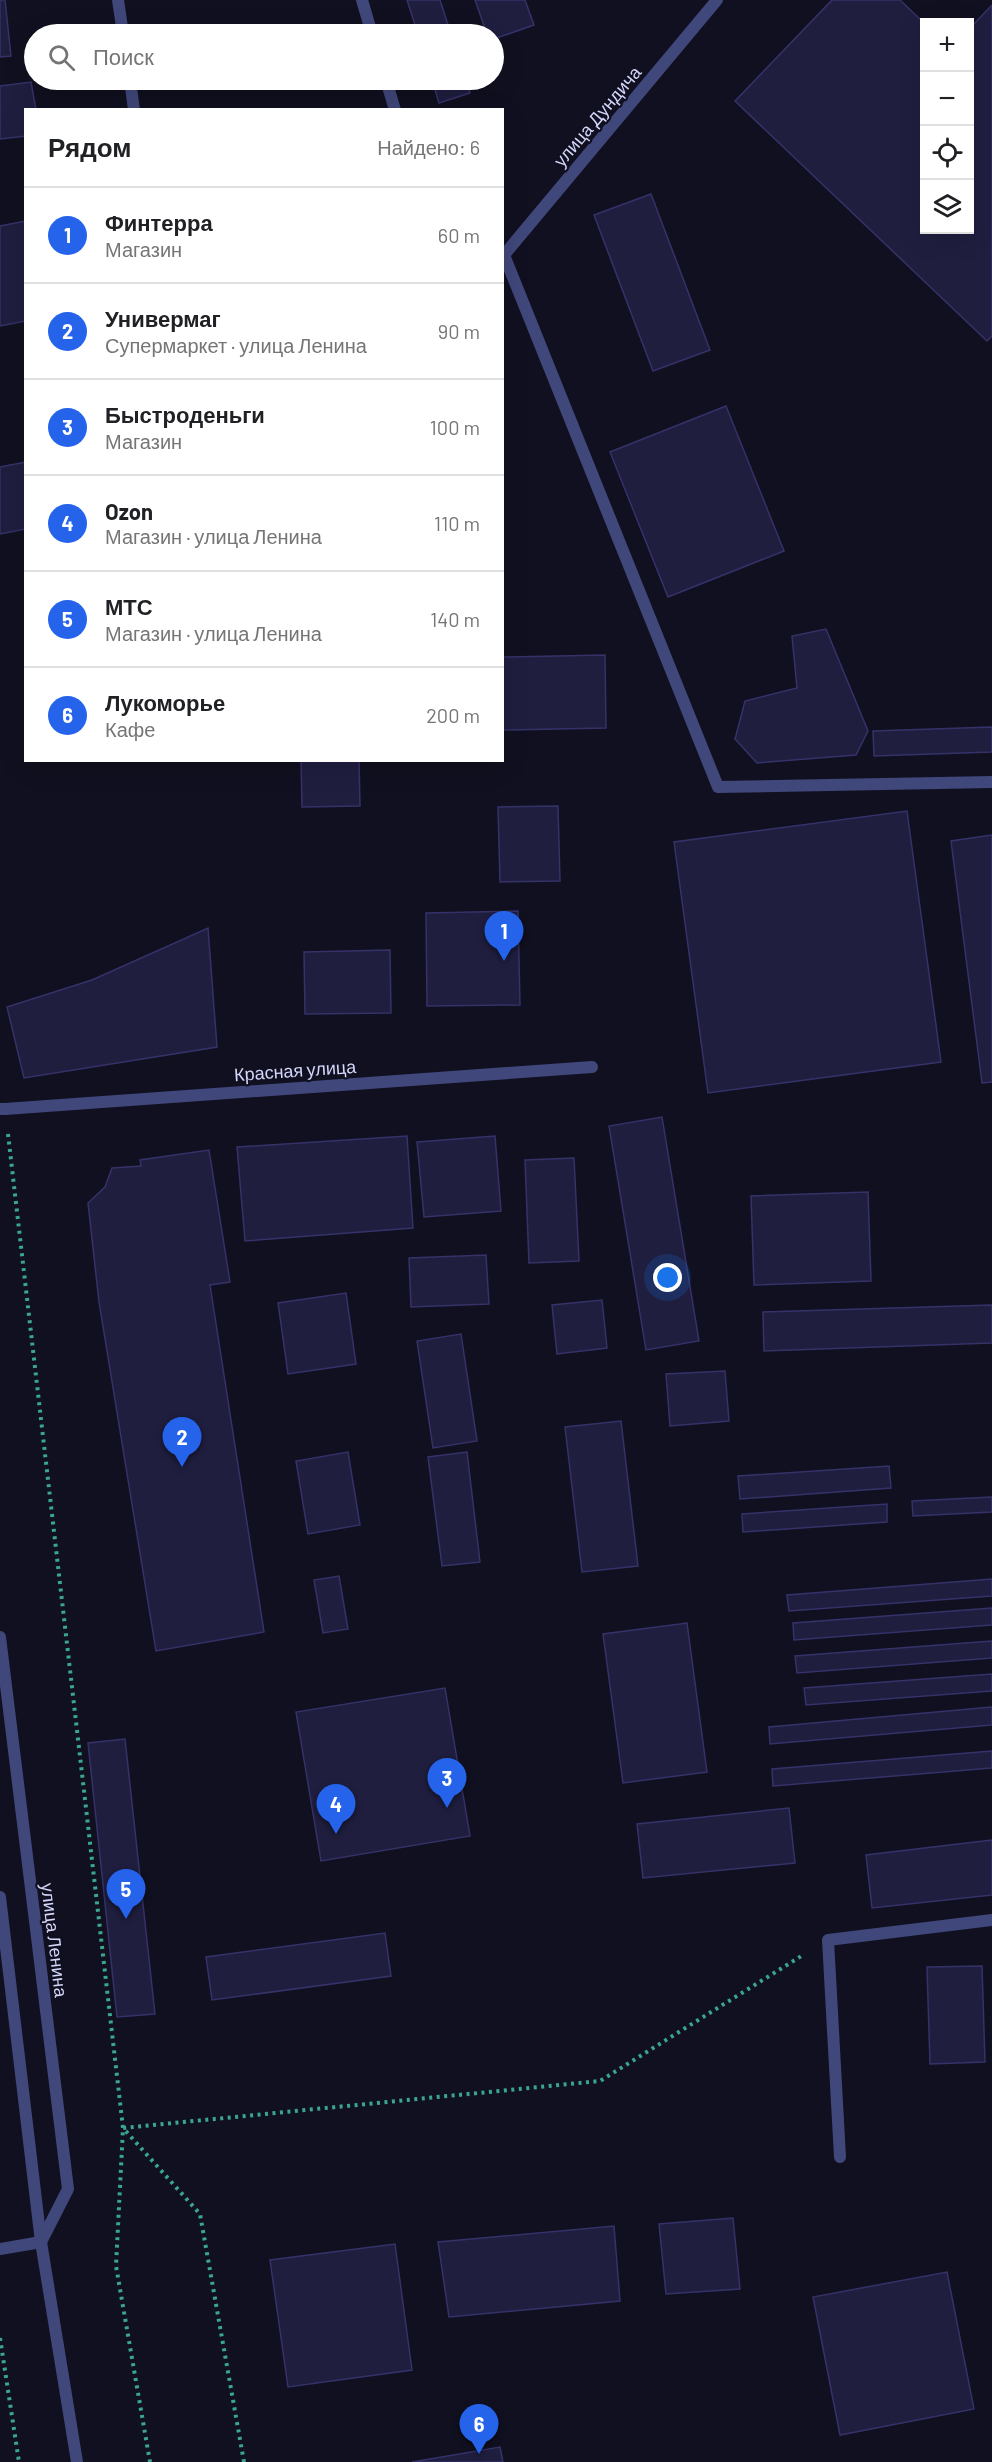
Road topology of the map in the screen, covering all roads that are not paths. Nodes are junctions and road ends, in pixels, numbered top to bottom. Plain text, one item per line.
1 (118, 0) edge
2 (362, 0) edge
3 (717, 0) edge
4 (122, 24) edge
5 (369, 24) edge
6 (131, 90) edge
7 (389, 90) edge
8 (134, 108) edge
9 (394, 108) edge
10 (504, 253) edge
11 (504, 256) edge
12 (992, 782) edge
13 (592, 1067) dead end
14 (2, 1109) edge
15 (0, 1637) edge
16 (0, 1898) edge
17 (992, 1920) edge
18 (840, 2157) dead end
19 (41, 2242) junction
20 (0, 2249) edge
21 (77, 2462) edge

1 - 4 street
2 - 5 street
3 - 10 street, улица Дундича
6 - 8 street
7 - 9 street
11 - 12 street
13 - 14 street, Красная улица
15 - 19 street, улица Ленина
16 - 19 street
17 - 18 street
19 - 20 street
19 - 21 street

